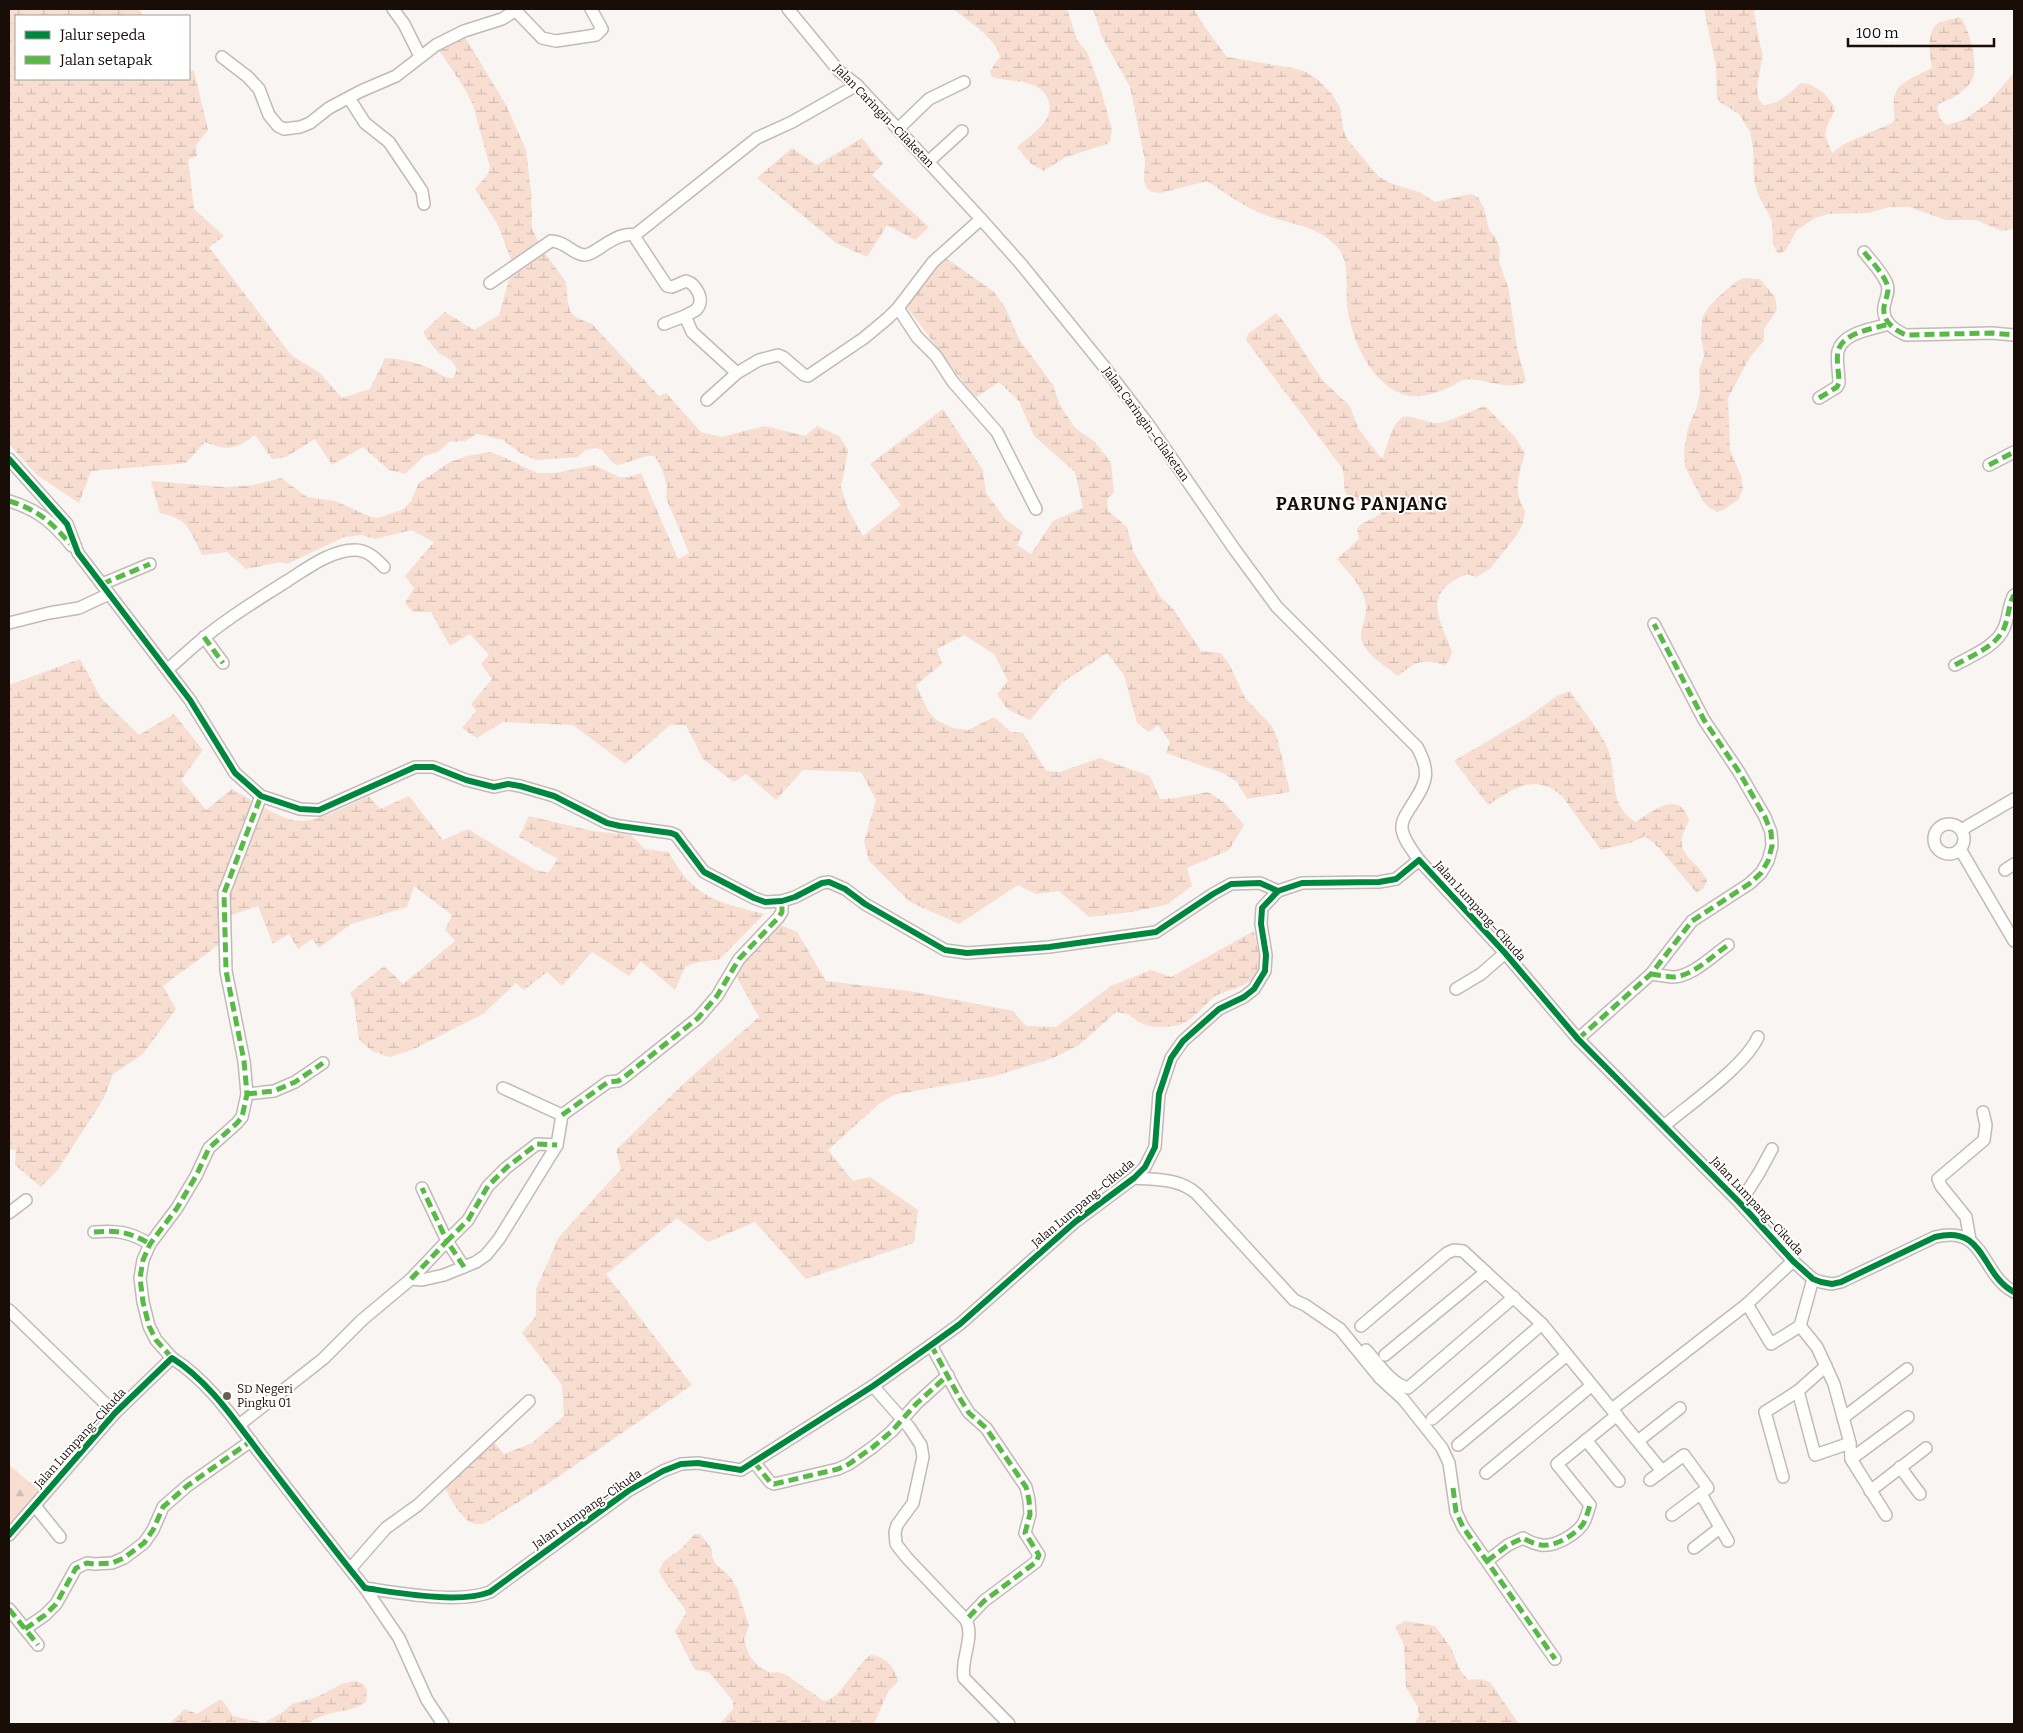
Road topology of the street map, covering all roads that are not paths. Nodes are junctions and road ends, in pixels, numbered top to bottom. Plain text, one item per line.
1 (393, 9) edge
2 (591, 9) edge
3 (788, 9) edge
4 (517, 10) edge
5 (420, 56) junction
6 (222, 57) dead end
7 (964, 82) dead end
8 (857, 85) junction
9 (349, 98) junction
10 (898, 129) junction
11 (962, 131) dead end
12 (928, 162) junction
13 (424, 204) dead end
14 (981, 219) junction
15 (635, 235) junction
16 (1864, 252) dead end
17 (490, 283) dead end
18 (898, 308) junction
19 (685, 316) junction
20 (664, 324) dead end
21 (1889, 324) junction
22 (2014, 335) edge
23 (738, 373) junction
24 (1819, 398) dead end
25 (707, 400) dead end
26 (2014, 452) edge
27 (9, 459) edge
28 (1989, 465) dead end
29 (9, 501) edge
30 (1036, 509) dead end
31 (78, 553) junction
32 (150, 564) dead end
33 (384, 567) dead end
34 (102, 584) junction
35 (109, 594) junction
36 (2014, 594) edge
37 (9, 623) edge
38 (1654, 624) dead end
39 (204, 637) junction
40 (223, 663) dead end
41 (1955, 665) dead end
42 (168, 669) junction
43 (261, 796) junction
44 (2014, 799) edge
45 (1961, 830) junction
46 (1960, 849) junction
47 (1419, 860) junction
48 (1278, 891) junction
49 (782, 901) junction
50 (2014, 915) edge
51 (2003, 921) junction
52 (2014, 941) edge
53 (1728, 945) dead end
54 (1505, 953) junction
55 (1651, 974) junction
56 (1456, 989) dead end
57 (1758, 1036) dead end
58 (1578, 1039) junction
59 (324, 1063) dead end
60 (503, 1088) dead end
61 (247, 1094) junction
62 (1983, 1112) dead end
63 (562, 1115) junction
64 (1665, 1125) junction
65 (557, 1144) junction
66 (1772, 1149) dead end
67 (1134, 1178) junction
68 (422, 1188) dead end
69 (26, 1200) dead end
70 (1740, 1203) junction
71 (9, 1213) edge
72 (94, 1232) dead end
73 (1970, 1240) junction
74 (447, 1242) junction
75 (150, 1244) junction
76 (1793, 1261) junction
77 (464, 1267) junction
78 (1486, 1272) junction
79 (1813, 1278) junction
80 (411, 1280) junction
81 (2014, 1292) edge
82 (1514, 1297) junction
83 (1747, 1304) junction
84 (9, 1310) edge
85 (1542, 1324) junction
86 (1361, 1326) dead end
87 (1800, 1326) junction
88 (1340, 1329) junction
89 (931, 1345) junction
90 (1385, 1355) dead end
91 (1567, 1355) junction
92 (172, 1358) junction
93 (1826, 1366) junction
94 (1907, 1369) dead end
95 (948, 1375) junction
96 (873, 1386) junction
97 (1591, 1386) junction
98 (1798, 1391) junction
99 (529, 1401) dead end
100 (1680, 1408) dead end
101 (1614, 1412) junction
102 (115, 1413) junction
103 (1908, 1417) dead end
104 (1843, 1418) junction
105 (1432, 1419) dead end
106 (902, 1420) junction
107 (239, 1425) junction
108 (1586, 1440) junction
109 (251, 1441) junction
110 (1638, 1441) junction
111 (1850, 1443) junction
112 (1458, 1445) dead end
113 (1926, 1448) dead end
114 (1851, 1459) junction
115 (754, 1462) junction
116 (1900, 1468) junction
117 (1662, 1471) junction
118 (1486, 1473) dead end
119 (1783, 1477) dead end
120 (1650, 1480) dead end
121 (1619, 1481) dead end
122 (1870, 1491) junction
123 (1700, 1494) junction
124 (1920, 1494) dead end
125 (35, 1506) junction
126 (1672, 1515) dead end
127 (1886, 1516) dead end
128 (1720, 1528) junction
129 (9, 1535) edge
130 (60, 1538) dead end
131 (1728, 1541) dead end
132 (1694, 1548) dead end
133 (1487, 1561) junction
134 (350, 1569) junction
135 (365, 1588) junction
136 (9, 1610) edge
137 (966, 1620) junction
138 (25, 1629) junction
139 (38, 1645) dead end
140 (1555, 1659) dead end
141 (443, 1724) edge
142 (1009, 1724) edge

1 - 5 street
2 - 4 street
3 - 8 street, Jalan Caringin–Cilaketan
4 - 5 street
5 - 9 street
6 - 9 street
7 - 10 street
8 - 10 street, Jalan Caringin–Cilaketan
8 - 15 street
9 - 13 street
10 - 12 street, Jalan Caringin–Cilaketan
11 - 12 street
12 - 14 street, Jalan Caringin–Cilaketan
14 - 18 street
14 - 47 street, Jalan Caringin–Cilaketan
15 - 17 street
15 - 19 street
16 - 21 street
18 - 23 street
18 - 30 street
19 - 20 street
19 - 23 street
21 - 22 street
21 - 24 street
23 - 25 street
26 - 28 street
27 - 31 street
29 - 31 street
31 - 34 street
32 - 34 street
33 - 39 street
34 - 35 street
35 - 37 street
35 - 42 street
36 - 41 street
38 - 55 street
39 - 40 street
39 - 42 street
42 - 43 street
43 - 49 street
43 - 61 street
44 - 45 street
45 - 46 street
45 - 46 street
46 - 51 street
47 - 48 street, Jalan Lumpang–Cikuda
47 - 54 street, Jalan Lumpang–Cikuda
48 - 49 street
48 - 67 street, Jalan Lumpang–Cikuda
49 - 63 street
50 - 51 street
51 - 52 street
53 - 55 street
54 - 56 street
54 - 58 street, Jalan Lumpang–Cikuda
55 - 58 street
57 - 64 street
58 - 64 street, Jalan Lumpang–Cikuda
59 - 61 street
60 - 63 street
61 - 75 street
62 - 73 street
63 - 65 street
64 - 70 street, Jalan Lumpang–Cikuda
65 - 74 street
65 - 77 street
66 - 70 street
67 - 88 street
67 - 89 street, Jalan Lumpang–Cikuda
68 - 74 street
69 - 71 street
70 - 76 street, Jalan Lumpang–Cikuda
72 - 75 street
73 - 79 street, Jalan Lumpang–Cikuda
73 - 81 street
74 - 77 street
74 - 80 street
75 - 92 street
76 - 79 street, Jalan Lumpang–Cikuda
76 - 83 street
77 - 80 street
78 - 82 street
78 - 86 street
78 - 90 street
79 - 87 street
80 - 107 street
82 - 85 street
82 - 88 street
83 - 87 street
83 - 101 street
84 - 102 street
85 - 91 street
85 - 105 street
87 - 93 street
88 - 133 street
89 - 95 street
89 - 96 street, Jalan Lumpang–Cikuda
91 - 97 street
91 - 112 street
92 - 102 street, Jalan Lumpang–Cikuda
92 - 107 street
93 - 98 street
93 - 104 street
94 - 104 street
95 - 106 street
95 - 137 street
96 - 106 street
96 - 115 street, Jalan Lumpang–Cikuda
97 - 101 street
97 - 118 street
98 - 111 street
98 - 119 street
99 - 134 street
100 - 110 street
101 - 108 street
101 - 110 street
102 - 125 street, Jalan Lumpang–Cikuda
103 - 114 street
104 - 111 street
106 - 115 street
106 - 137 street
107 - 109 street
108 - 121 street
108 - 133 street
109 - 134 street
109 - 138 street
110 - 117 street
111 - 114 street
113 - 116 street
114 - 122 street
115 - 135 street, Jalan Lumpang–Cikuda
116 - 122 street
116 - 124 street
117 - 120 street
117 - 123 street
122 - 127 street
123 - 126 street
123 - 128 street
125 - 129 street, Jalan Lumpang–Cikuda
125 - 130 street
128 - 131 street
128 - 132 street
133 - 140 street
134 - 135 street
135 - 141 street
136 - 138 street
137 - 142 street
138 - 139 street

